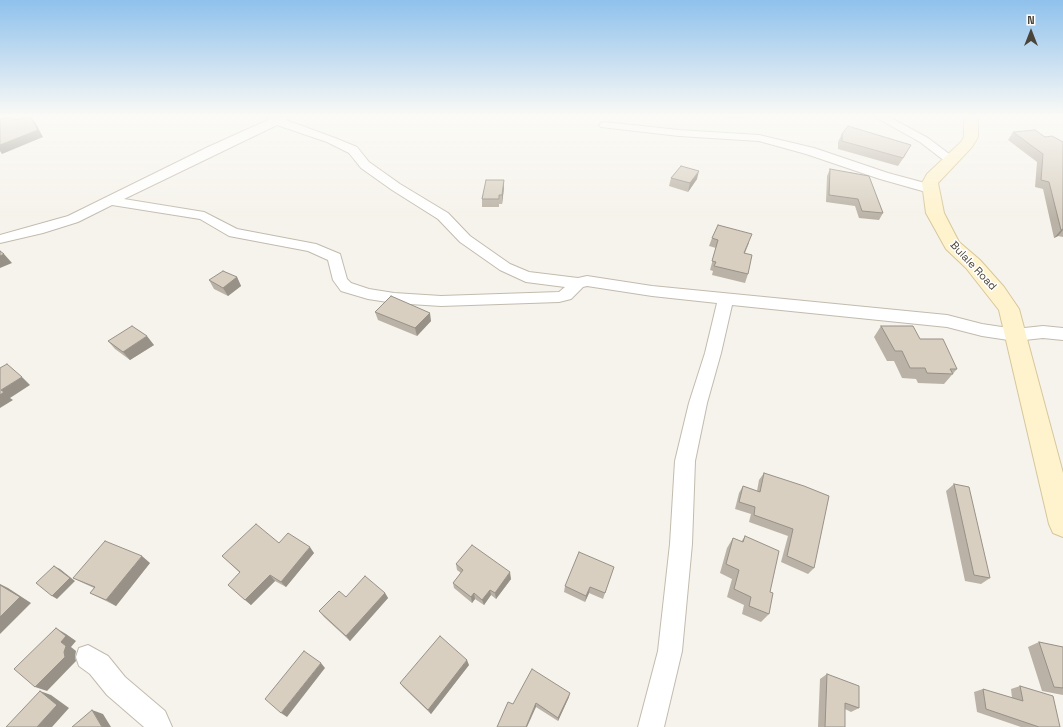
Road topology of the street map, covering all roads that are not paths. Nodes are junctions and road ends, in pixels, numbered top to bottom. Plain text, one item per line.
1 (210, 151) edge
2 (354, 151) edge
3 (810, 151) edge
4 (939, 151) edge
5 (959, 151) edge
6 (950, 159) junction
7 (931, 189) junction
8 (113, 200) junction
9 (0, 239) edge
10 (578, 283) junction
11 (726, 298) junction
12 (1015, 334) junction
13 (1063, 334) edge
14 (1057, 486) edge
15 (1063, 524) edge
16 (88, 657) dead end
17 (159, 727) edge
18 (651, 727) edge

1 - 8 street
2 - 10 street
3 - 7 street
4 - 6 street
5 - 6 street, Bulale Road
6 - 7 street, Bulale Road
7 - 12 street, Bulale Road
8 - 9 street
8 - 10 street
10 - 11 street
11 - 12 street
11 - 18 street
12 - 13 street
12 - 14 street, Bulale Road
14 - 15 street, Bulale Road
16 - 17 street

